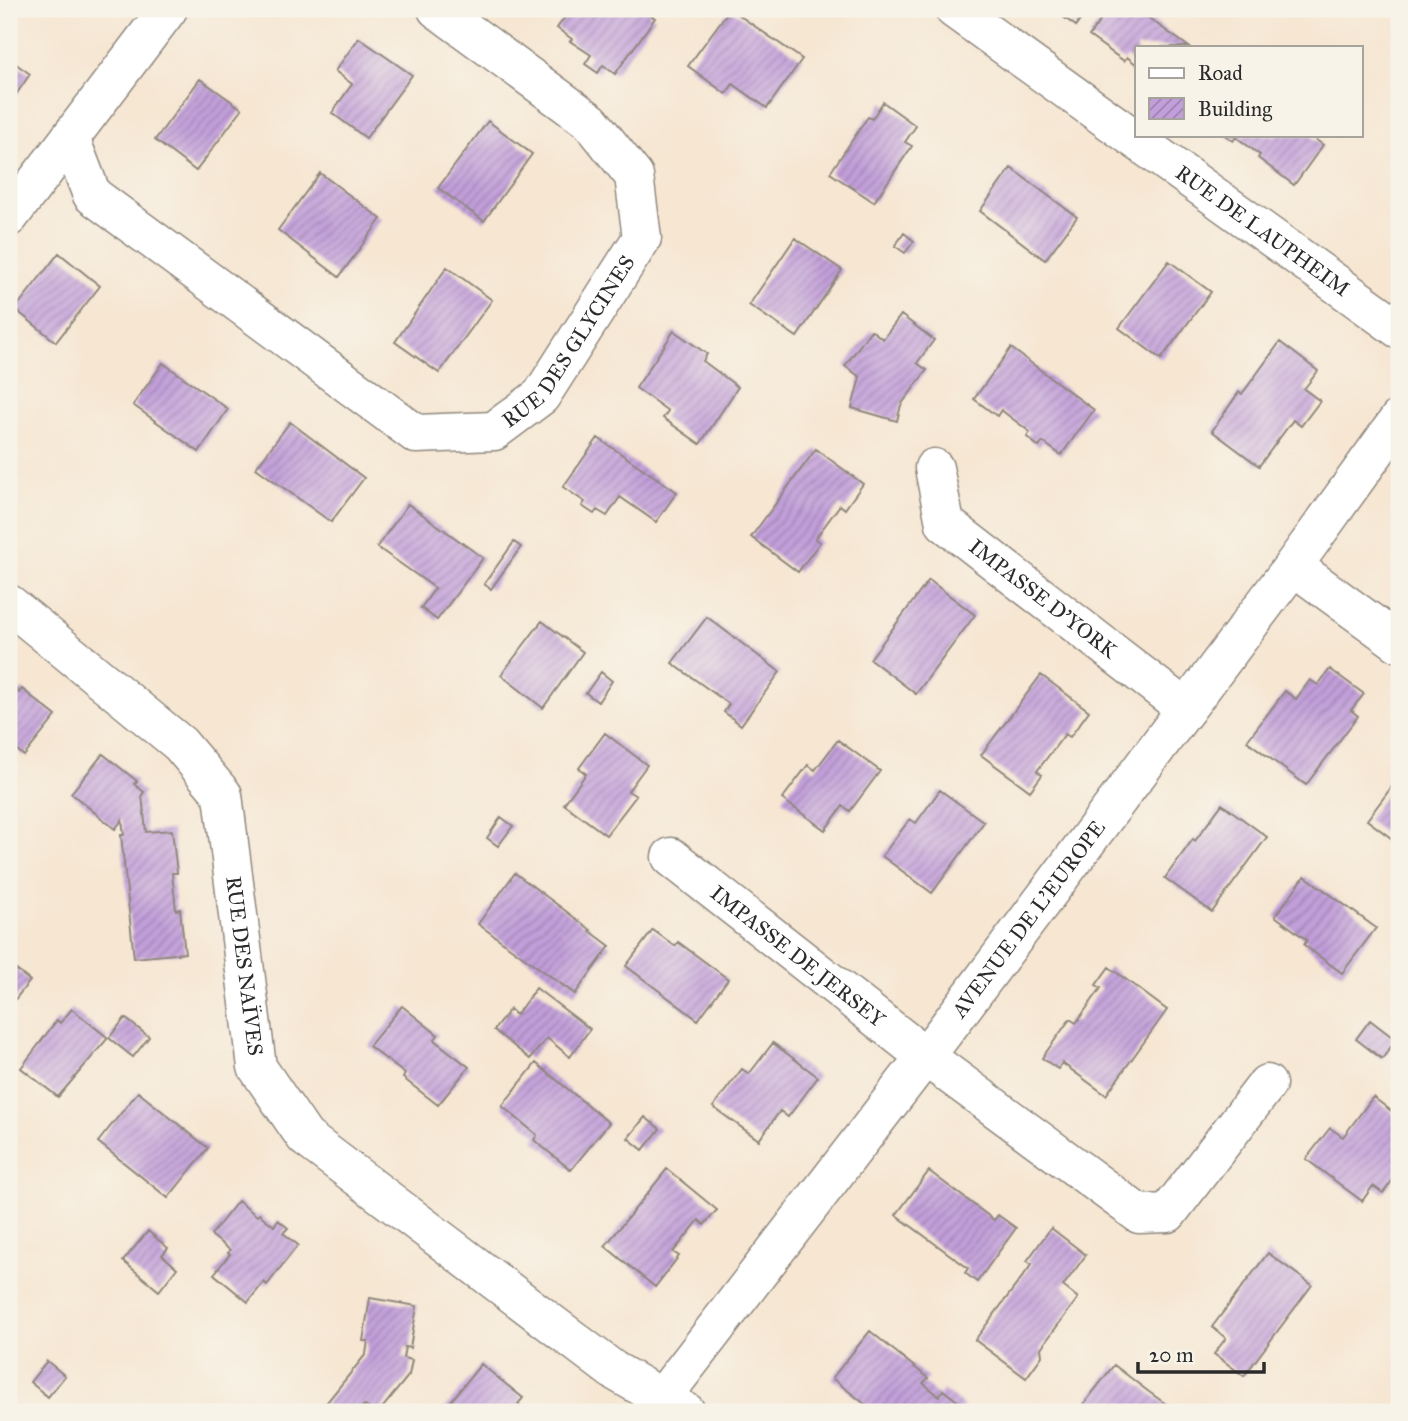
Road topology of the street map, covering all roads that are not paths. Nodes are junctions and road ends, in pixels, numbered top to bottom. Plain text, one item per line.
1 (168, 9) edge
2 (437, 9) edge
3 (954, 9) edge
4 (69, 138) junction
5 (9, 217) edge
6 (1399, 329) edge
7 (1399, 419) edge
8 (934, 468) dead end
9 (1293, 566) junction
10 (9, 604) edge
11 (1399, 643) edge
12 (1186, 709) junction
13 (671, 857) dead end
14 (926, 1057) junction
15 (1267, 1084) dead end
16 (666, 1407) edge

1 - 4 street
2 - 4 street, RUE DES GLYCINES
3 - 6 street, RUE DE LAUPHEIM
4 - 5 street
7 - 9 street, AVENUE DE L'EUROPE
8 - 12 street, IMPASSE D'YORK
9 - 11 street
9 - 12 street, AVENUE DE L'EUROPE
10 - 16 street, RUE DES NAÏVES
12 - 14 street, AVENUE DE L'EUROPE
13 - 14 street, IMPASSE DE JERSEY
14 - 15 street, IMPASSE DE JERSEY
14 - 16 street, AVENUE DE L'EUROPE

